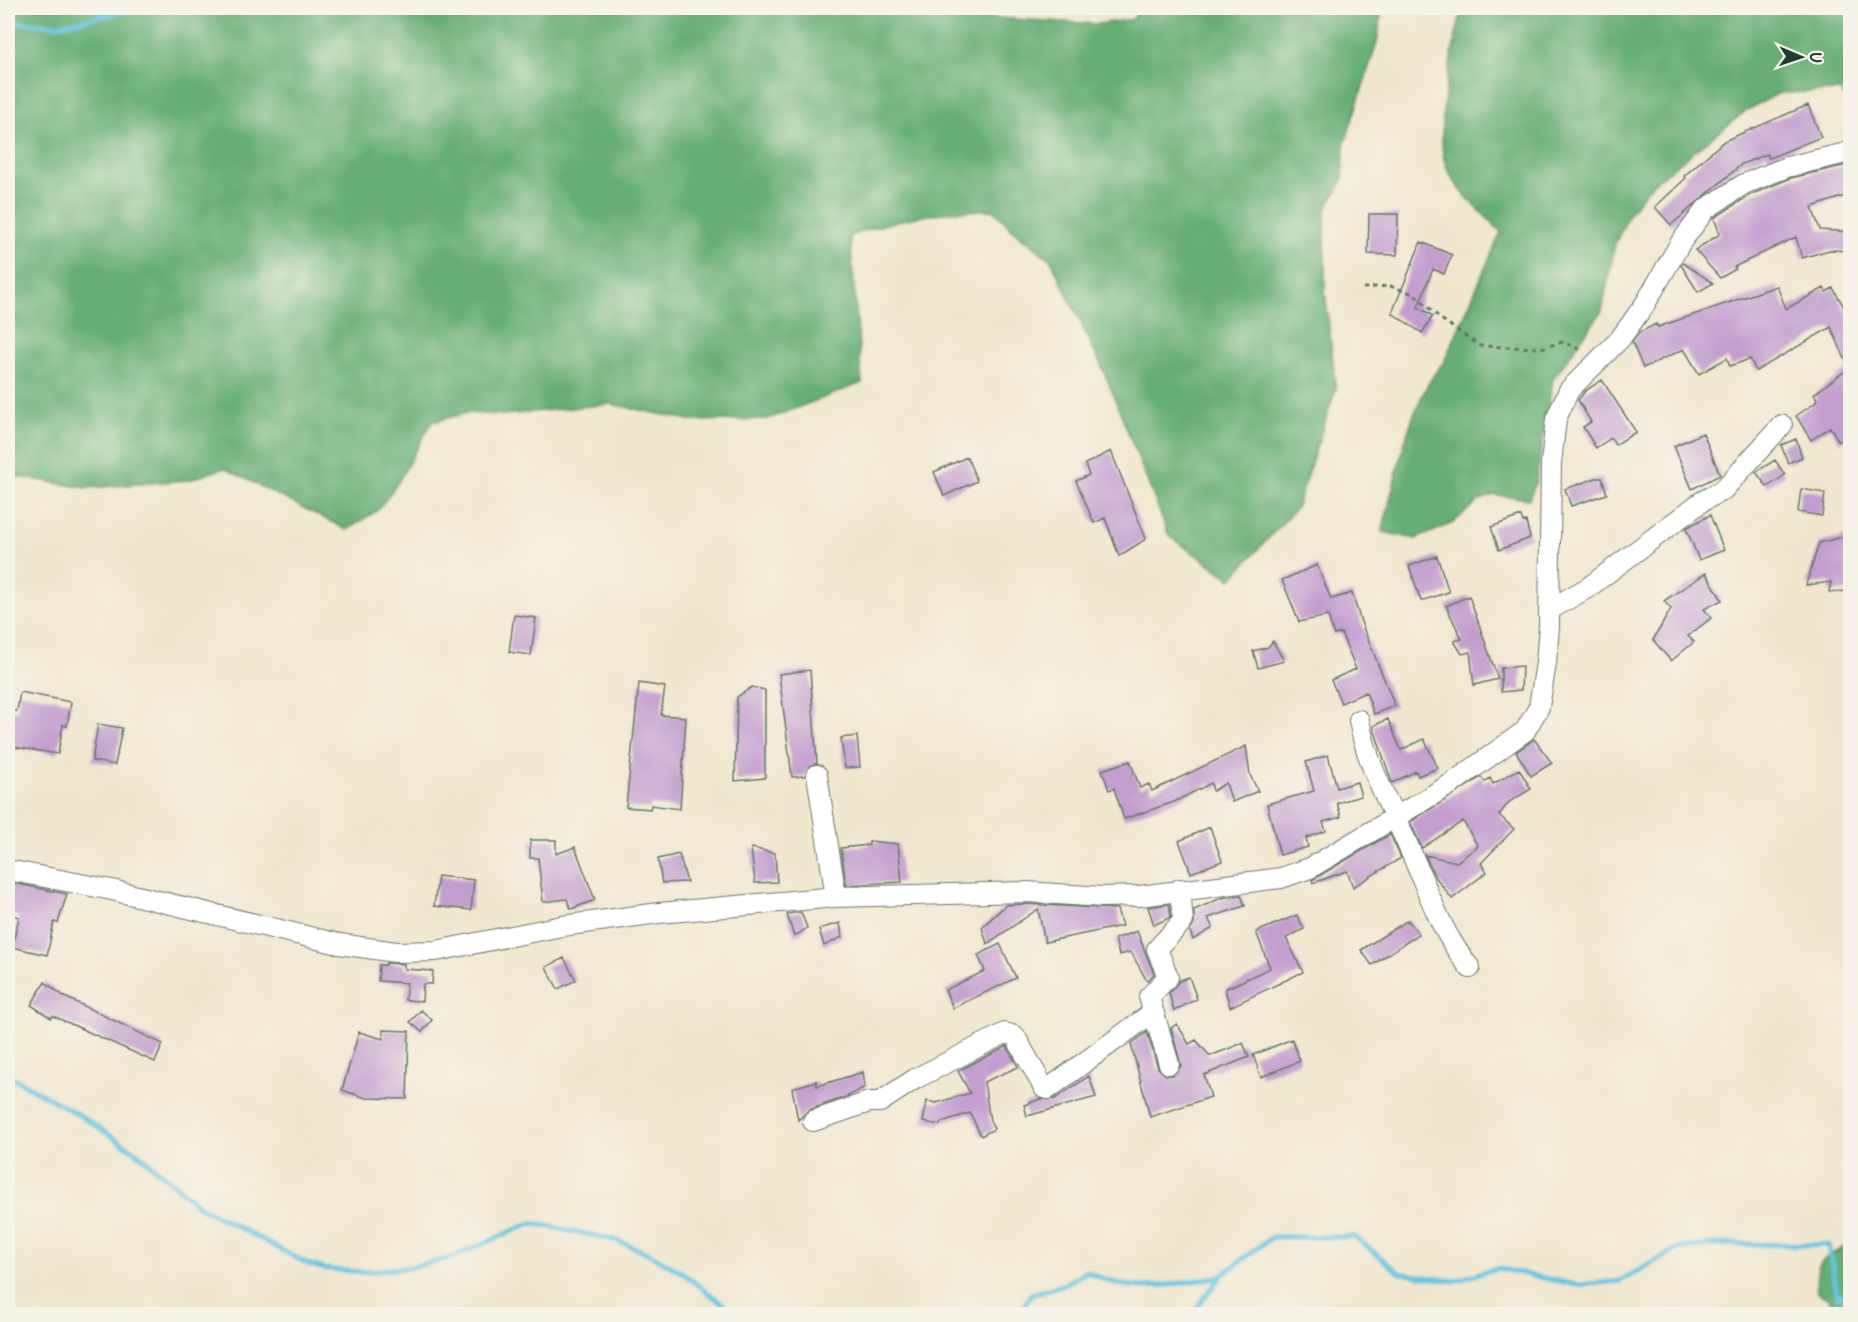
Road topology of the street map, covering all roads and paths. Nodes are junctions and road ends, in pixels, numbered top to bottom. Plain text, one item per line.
1 (1851, 152) edge
2 (1363, 288) dead end
3 (1593, 364) junction
4 (1782, 425) dead end
5 (1549, 610) junction
6 (1359, 720) dead end
7 (818, 775) dead end
8 (1393, 817) junction
9 (8, 870) edge
10 (1180, 889) junction
11 (836, 897) junction
12 (1470, 968) dead end
13 (1152, 1013) junction
14 (1169, 1064) dead end
15 (813, 1121) dead end

1 - 3 street
2 - 3 path
3 - 5 street
4 - 5 street
5 - 8 street
6 - 8 street
7 - 11 street
8 - 10 street
8 - 12 street
9 - 11 street
10 - 11 street
10 - 13 street
13 - 14 street
13 - 15 street

